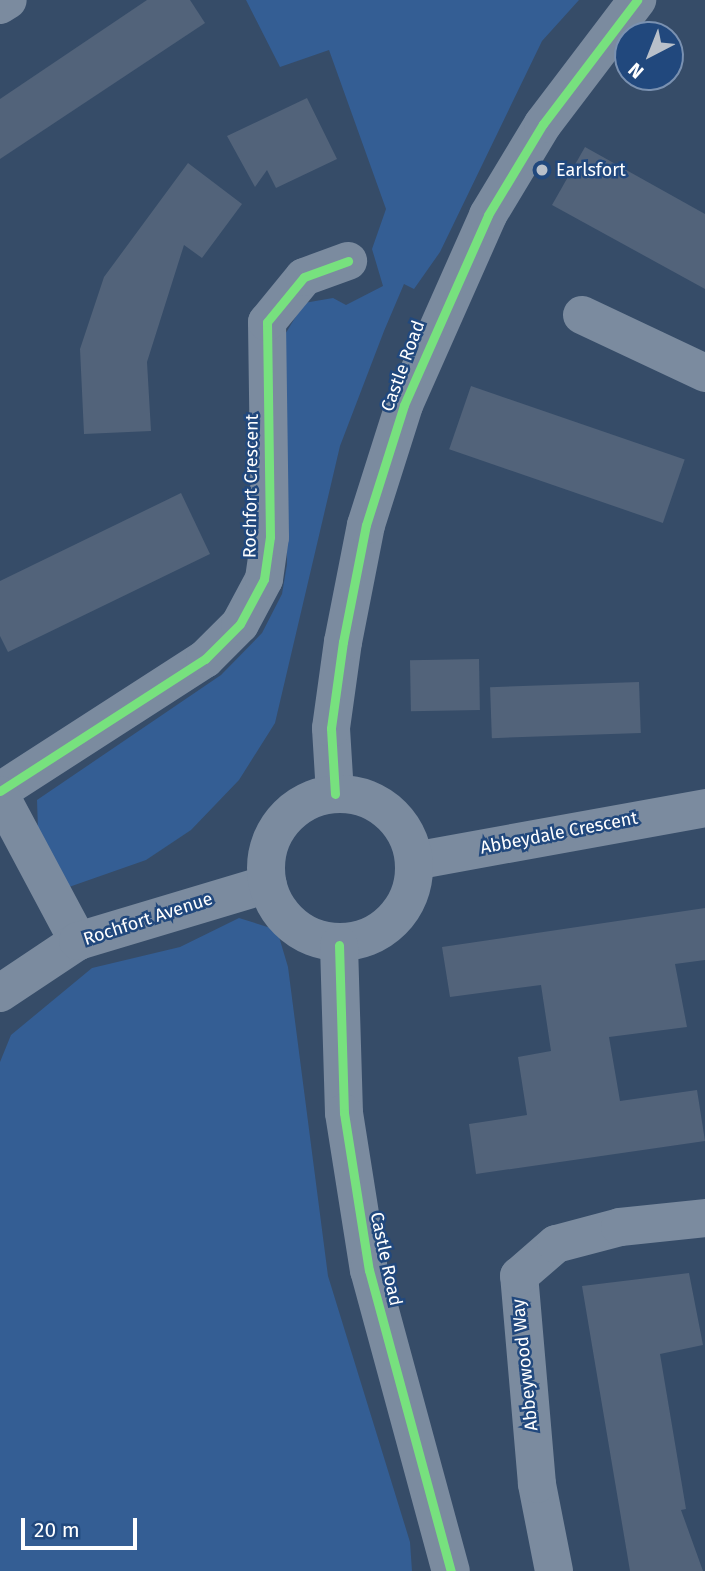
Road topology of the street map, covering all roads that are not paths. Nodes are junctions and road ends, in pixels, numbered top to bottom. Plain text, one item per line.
1 (8, 0) edge
2 (637, 0) edge
3 (0, 5) edge
4 (348, 261) dead end
5 (582, 315) dead end
6 (705, 373) edge
7 (0, 793) edge
8 (335, 794) junction
9 (705, 808) edge
10 (414, 861) junction
11 (268, 884) junction
12 (78, 941) junction
13 (339, 945) junction
14 (0, 993) edge
15 (705, 1219) edge
16 (451, 1571) edge
17 (554, 1571) edge

1 - 3 street
2 - 8 street, Castle Road
4 - 7 street, Rochfort Crescent
5 - 6 street
7 - 12 street
8 - 10 street
8 - 11 street
9 - 10 street, Abbeydale Crescent
10 - 13 street
11 - 12 street, Rochfort Avenue
11 - 13 street
12 - 14 street, Rochfort Avenue
13 - 16 street, Castle Road
15 - 17 street, Abbeywood Way

